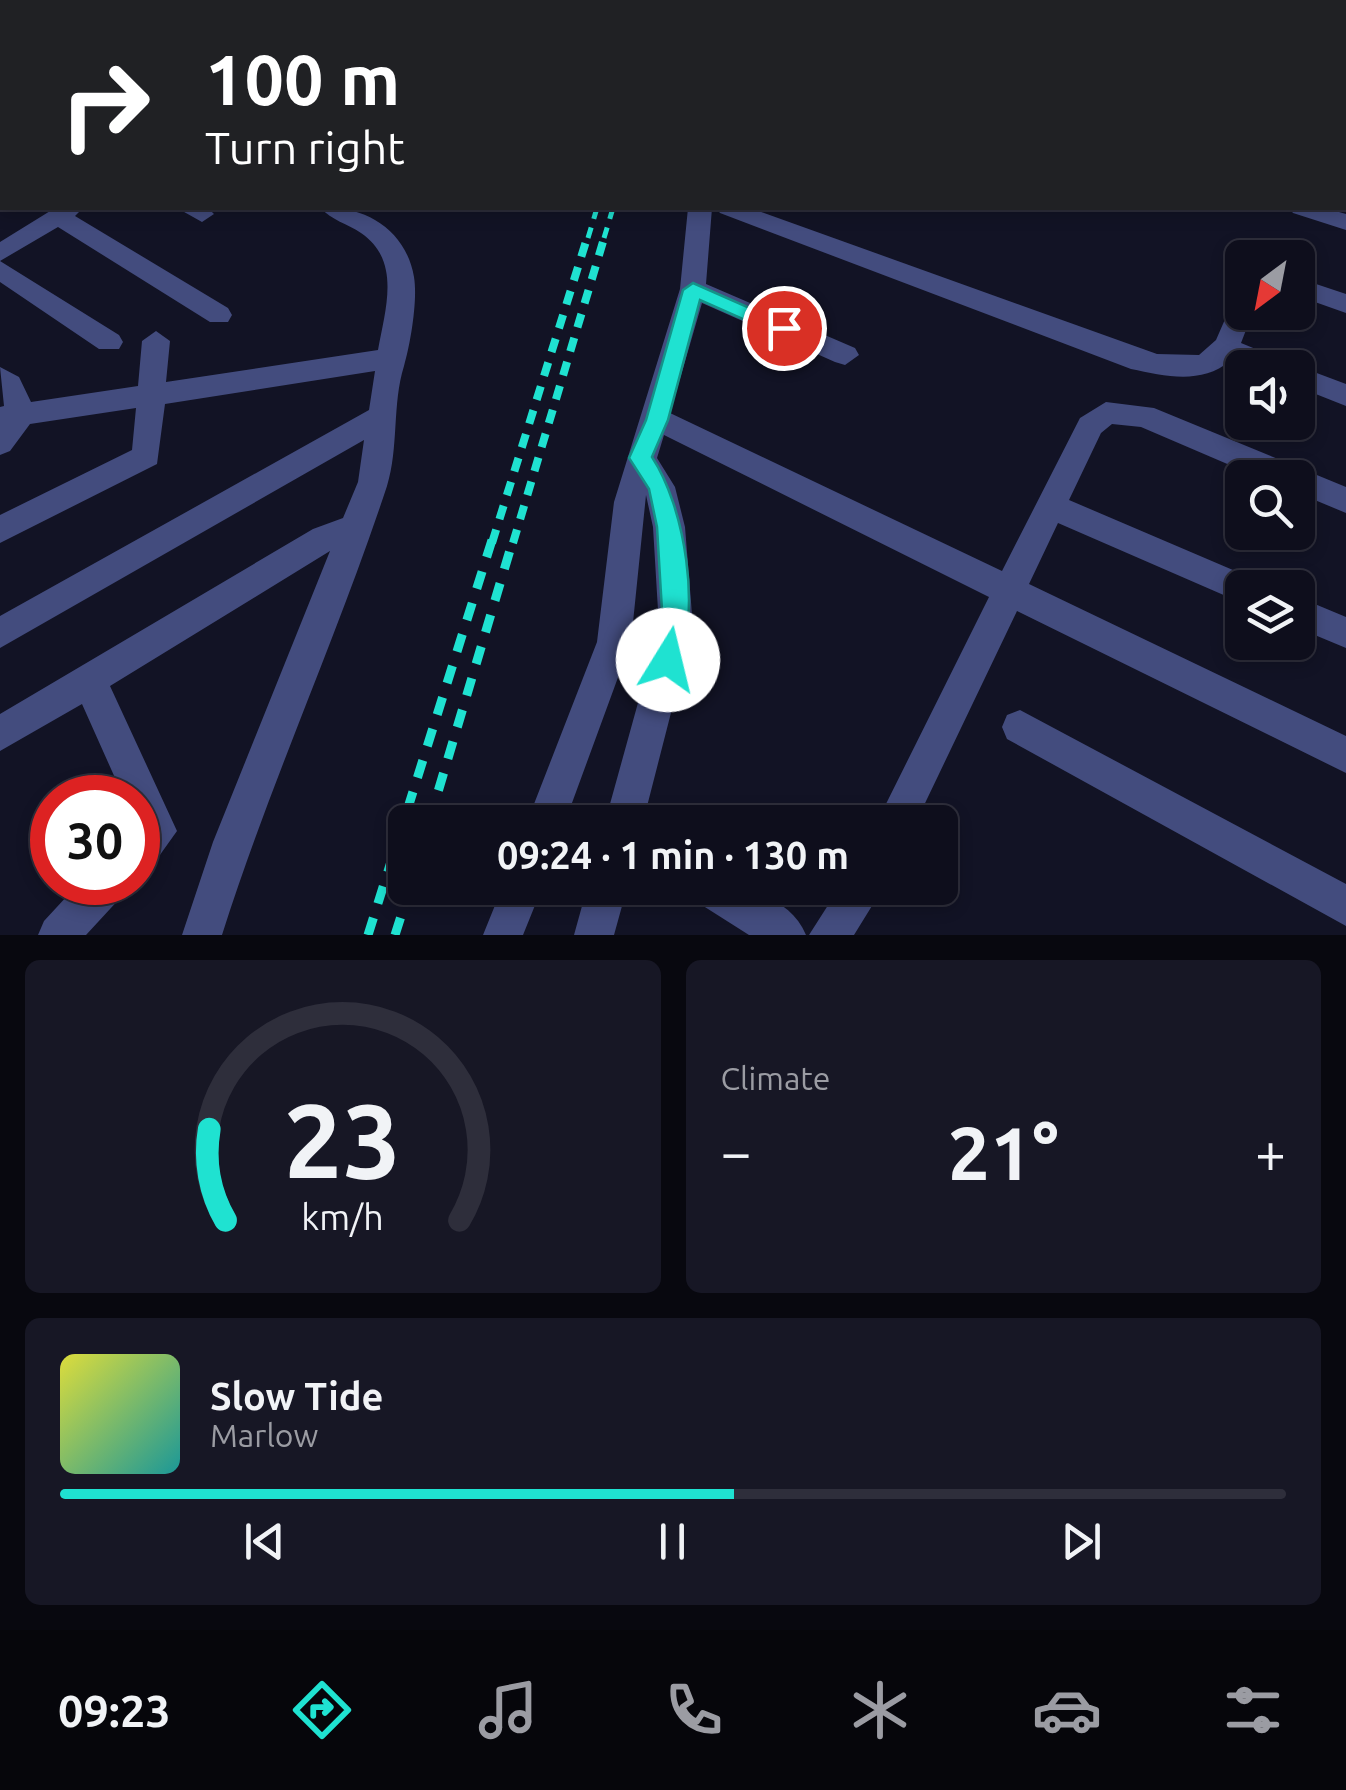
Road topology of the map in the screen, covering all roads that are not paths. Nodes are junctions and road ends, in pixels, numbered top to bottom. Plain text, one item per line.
1 (337, 210) edge
2 (700, 210) edge
3 (733, 210) edge
4 (1307, 210) edge
5 (64, 212) edge
6 (1346, 222) edge
7 (0, 253) edge
8 (0, 270) edge
9 (693, 290) junction
10 (1315, 293) edge
11 (1346, 304) edge
12 (219, 315) dead end
13 (1233, 330) edge
14 (156, 341) dead end
15 (109, 342) dead end
16 (1226, 348) junction
17 (1231, 350) edge
18 (845, 355) dead end
19 (394, 358) junction
20 (0, 377) edge
21 (1315, 382) edge
22 (1346, 394) edge
23 (152, 395) junction
24 (11, 416) edge
25 (379, 418) junction
26 (657, 420) junction
27 (0, 443) edge
28 (641, 458) junction
29 (1249, 460) edge
30 (1315, 487) edge
31 (1346, 500) edge
32 (1050, 506) junction
33 (356, 527) junction
34 (0, 530) edge
35 (1225, 582) edge
36 (1010, 590) junction
37 (1315, 619) edge
38 (0, 633) edge
39 (1346, 633) edge
40 (89, 680) junction
41 (1020, 727) dead end
42 (0, 734) edge
43 (1346, 756) edge
44 (132, 775) edge
45 (552, 805) edge
46 (629, 805) edge
47 (904, 805) edge
48 (86, 905) edge
49 (515, 905) edge
50 (602, 905) edge
51 (738, 905) edge
52 (851, 905) edge
53 (1346, 906) edge
54 (58, 935) edge
55 (202, 935) edge
56 (503, 935) edge
57 (594, 935) edge
58 (786, 935) edge
59 (829, 935) edge

1 - 19 street
2 - 9 street
3 - 16 street
4 - 6 street
5 - 7 street
5 - 12 street
8 - 15 street
9 - 18 street
9 - 26 street
10 - 11 street
13 - 16 street
14 - 23 street
16 - 17 street
19 - 23 street
19 - 25 street
20 - 24 street
21 - 22 street
23 - 24 street
23 - 34 street
24 - 27 street
25 - 33 street
25 - 38 street
26 - 28 street
26 - 36 street
28 - 45 street
28 - 46 street
29 - 32 street
30 - 31 street
32 - 35 street
32 - 36 street
33 - 40 street
33 - 55 street
36 - 43 street
36 - 47 street
37 - 39 street
40 - 42 street
40 - 44 street
41 - 53 street
48 - 54 street
49 - 56 street
50 - 57 street
51 - 58 street
52 - 59 street

